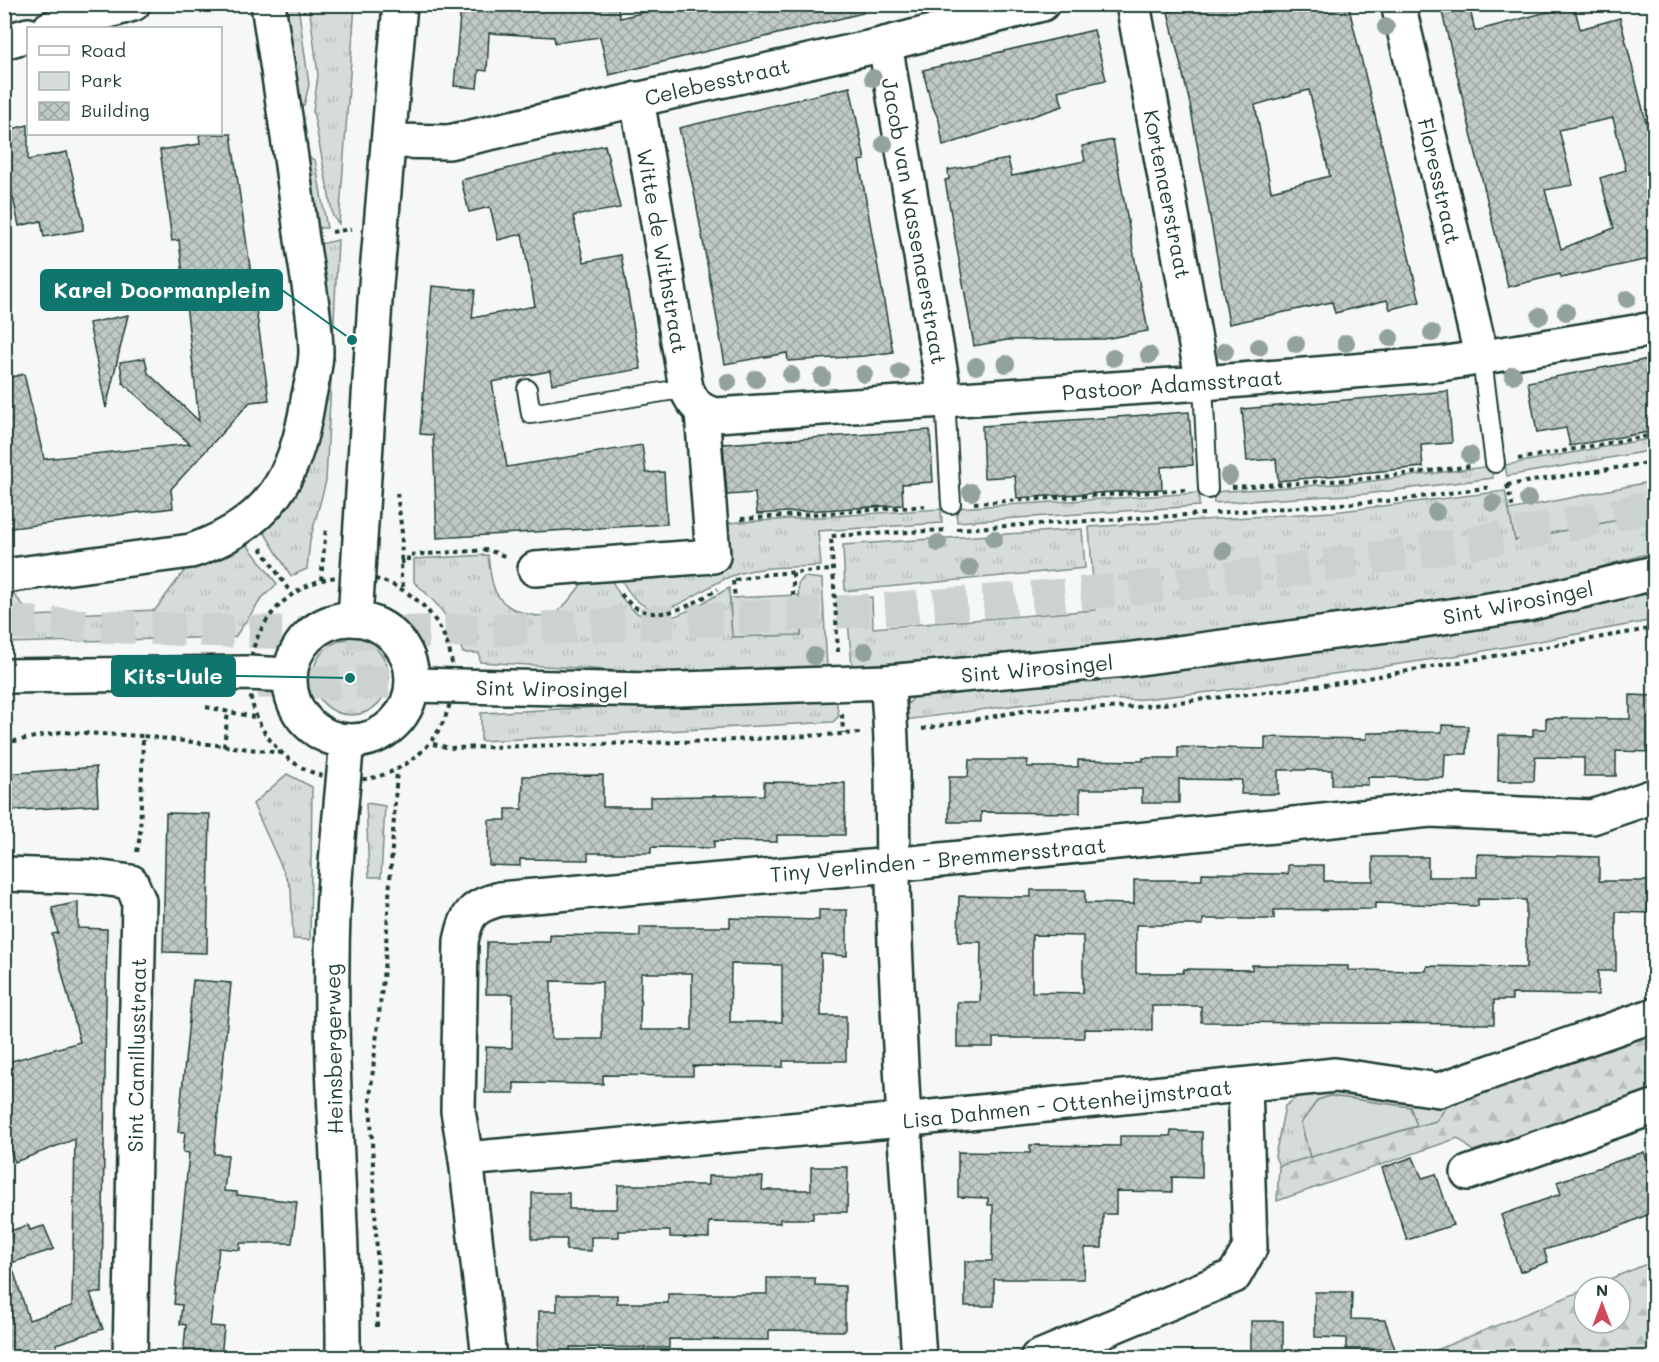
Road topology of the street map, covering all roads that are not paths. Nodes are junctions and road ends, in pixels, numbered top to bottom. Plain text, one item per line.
1 (133, 4) edge
2 (268, 4) edge
3 (400, 4) edge
4 (1042, 4) edge
5 (1133, 4) edge
6 (1398, 4) edge
7 (53, 27) edge
8 (27, 35) edge
9 (4, 42) edge
10 (885, 44) junction
11 (637, 99) junction
12 (390, 141) junction
13 (1654, 329) edge
14 (1482, 359) junction
15 (1203, 383) junction
16 (527, 389) dead end
17 (945, 398) junction
18 (694, 400) junction
19 (1495, 463) dead end
20 (1208, 489) dead end
21 (951, 504) dead end
22 (535, 569) road end
23 (1654, 573) edge
24 (4, 576) edge
25 (355, 619) junction
26 (290, 675) junction
27 (4, 676) edge
28 (887, 682) junction
29 (412, 685) junction
30 (347, 741) junction
31 (1654, 796) edge
32 (892, 865) junction
33 (4, 874) edge
34 (1654, 1015) edge
35 (1245, 1085) junction
36 (1654, 1107) edge
37 (902, 1120) junction
38 (466, 1159) junction
39 (1468, 1173) dead end
40 (130, 1358) edge
41 (344, 1358) edge
42 (489, 1358) edge
43 (919, 1358) edge
44 (1037, 1358) edge

1 - 7 street
2 - 24 street
3 - 12 street
4 - 10 street, Celebesstraat
5 - 15 street, Kortenaerstraat
6 - 14 street, Floresstraat
8 - 9 street
10 - 11 street, Celebesstraat
10 - 17 street, Jacob van Wassenaerstraat
11 - 12 street, Celebesstraat
11 - 18 street, Witte de Withstraat
12 - 25 street
13 - 14 street, Pastoor Adamsstraat
14 - 15 street, Pastoor Adamsstraat
14 - 19 lane
15 - 17 street, Pastoor Adamsstraat
15 - 20 lane
16 - 18 lane
17 - 18 street, Pastoor Adamsstraat
17 - 21 lane
18 - 22 street, Witte de Withstraat
23 - 28 street, Sint Wirosingel
25 - 26 street
25 - 29 street
26 - 27 street
26 - 30 street
28 - 29 street, Sint Wirosingel
28 - 32 street
29 - 30 street
30 - 41 street, Heinsbergerweg
31 - 32 street, Tiny Verlinden - Bremmersstraat
32 - 37 street
32 - 38 street, Tiny Verlinden - Bremmersstraat
33 - 40 street, Sint Camillusstraat
34 - 35 street, Lisa Dahmen - Ottenheijmstraat
35 - 37 street, Lisa Dahmen - Ottenheijmstraat
35 - 44 street
36 - 39 street
37 - 38 street, Lisa Dahmen - Ottenheijmstraat
37 - 43 street
38 - 42 street, Tiny Verlinden - Bremmersstraat

